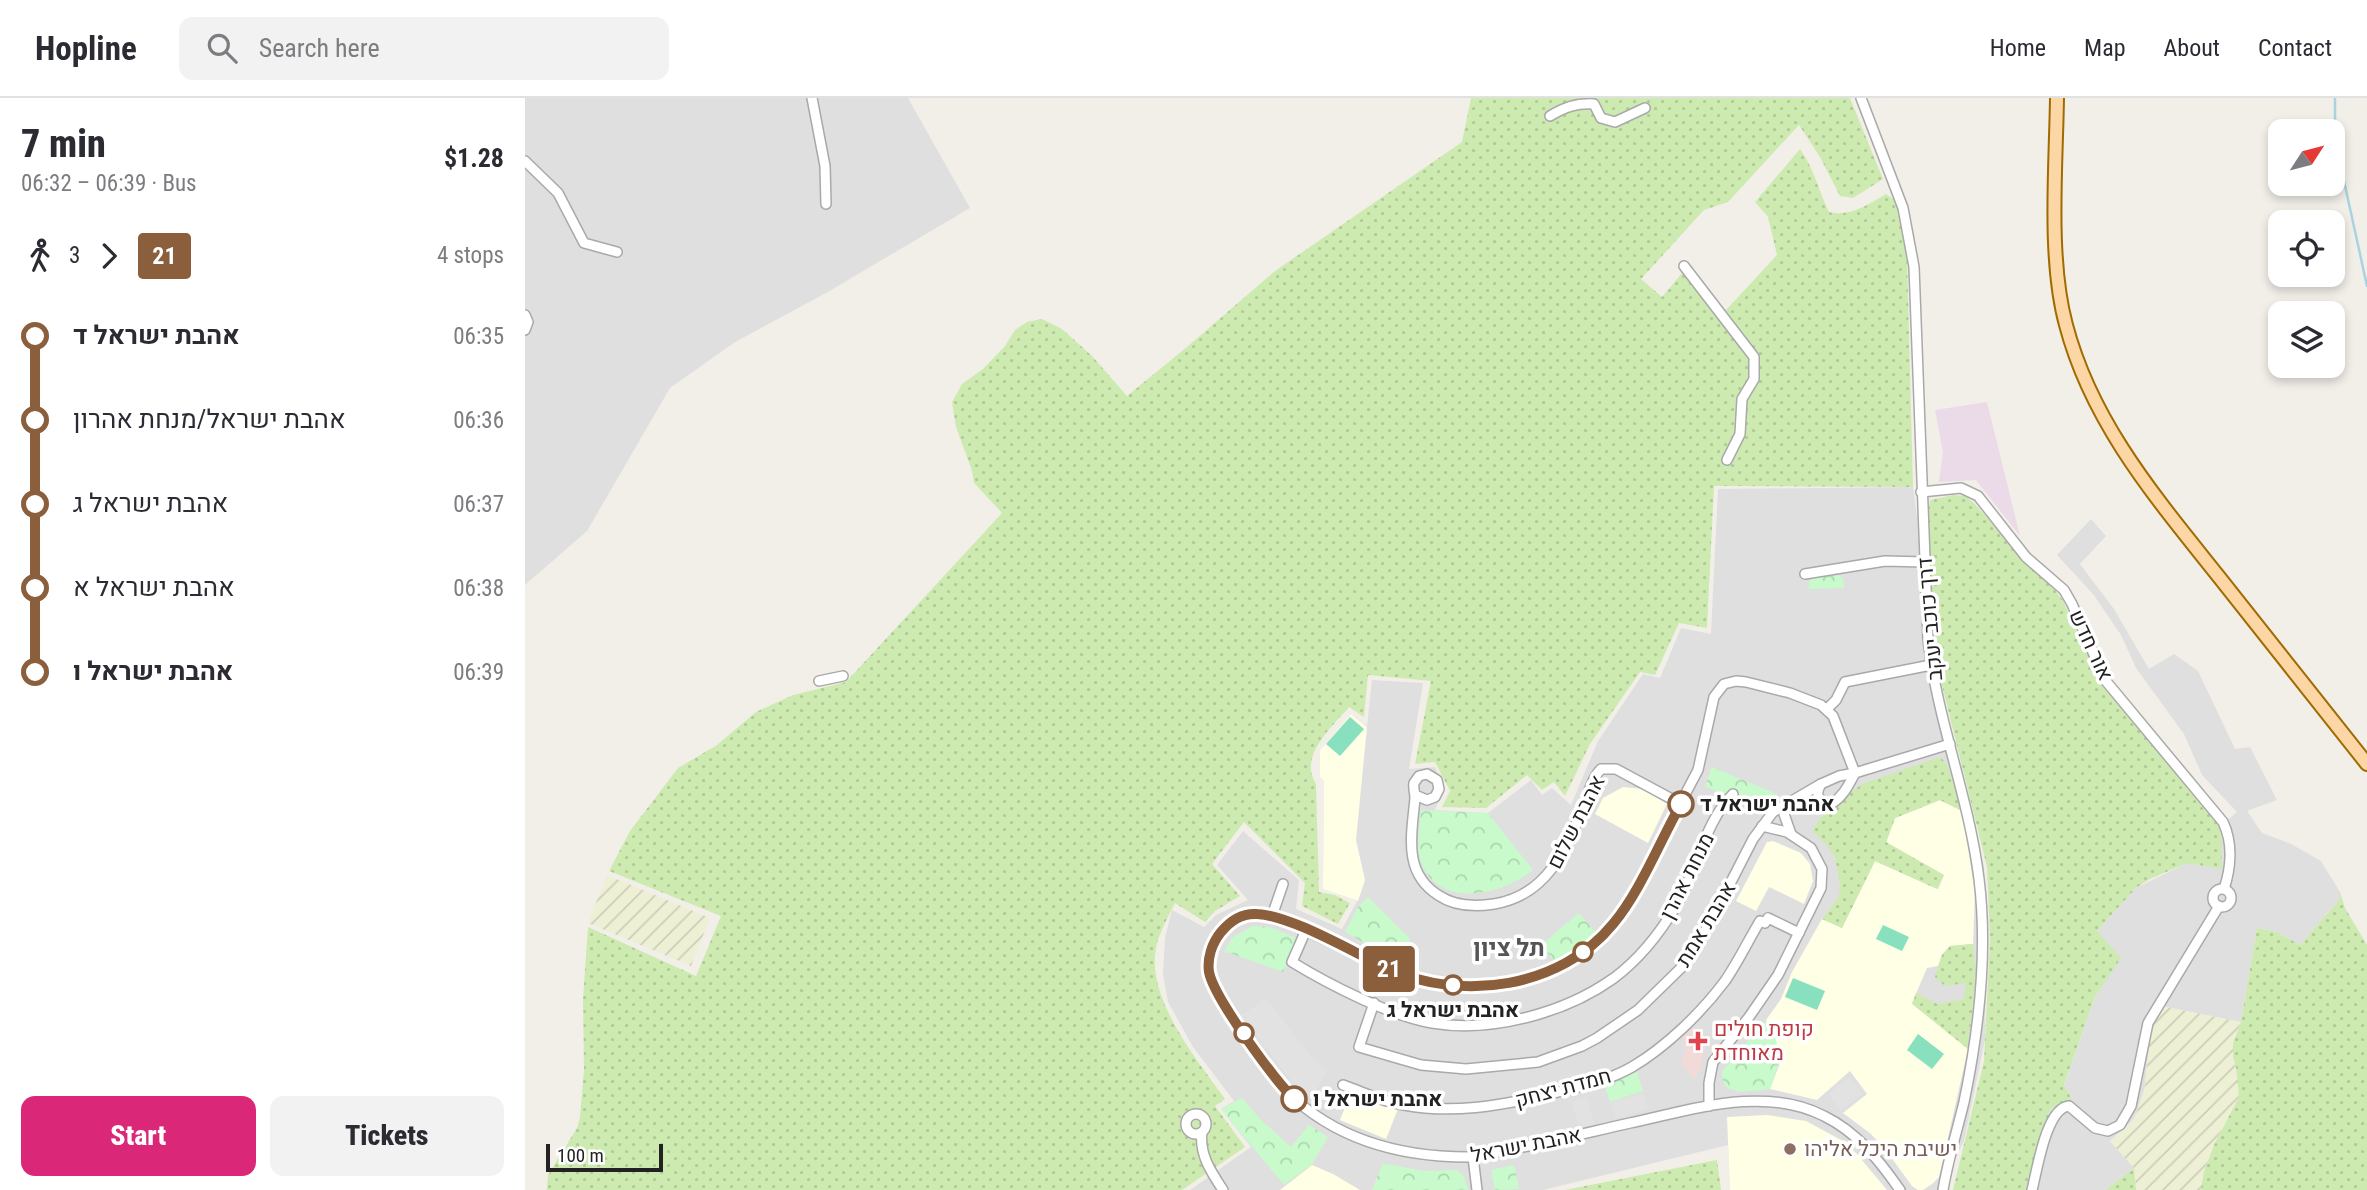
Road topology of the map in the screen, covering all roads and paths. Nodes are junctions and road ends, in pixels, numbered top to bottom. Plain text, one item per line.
1 (812, 98) edge
2 (1861, 98) edge
3 (2057, 98) edge
4 (1645, 108) dead end
5 (1550, 116) dead end
6 (525, 161) edge
7 (826, 204) dead end
8 (617, 253) dead end
9 (1684, 266) dead end
10 (525, 315) edge
11 (525, 330) edge
12 (1727, 460) dead end
13 (1921, 492) junction
14 (1924, 562) junction
15 (1805, 574) dead end
16 (1931, 665) junction
17 (843, 676) dead end
18 (819, 681) dead end
19 (1827, 709) junction
20 (1950, 744) junction
21 (2367, 764) edge
22 (1855, 773) junction
23 (1821, 785) junction
24 (1733, 794) dead end
25 (1419, 797) dead end
26 (1790, 801) junction
27 (1681, 804) junction
28 (1762, 826) junction
29 (1791, 834) junction
30 (1283, 884) dead end
31 (1272, 916) junction
32 (1306, 930) junction
33 (1799, 933) junction
34 (1374, 1003) junction
35 (1343, 1085) dead end
36 (1709, 1106) junction
37 (1197, 1133) dead end
38 (1473, 1157) junction
39 (1942, 1187) edge
40 (1223, 1190) edge
41 (1477, 1190) edge
42 (1900, 1190) edge
43 (2032, 1190) edge

1 - 7 street
2 - 13 street, דרך כוכב יעקב
3 - 21 main road
4 - 5 street
6 - 8 street
9 - 12 street
10 - 11 street
13 - 14 street, דרך כוכב יעקב
13 - 43 street, אור חדש
14 - 15 street
14 - 16 street, דרך כוכב יעקב
16 - 19 street
16 - 20 street, דרך כוכב יעקב
17 - 18 street
19 - 22 street
19 - 27 street, אהבת ישראל
20 - 22 street, אהבת אמת
20 - 39 street, דרך כוכב יעקב
22 - 23 street, אהבת אמת
22 - 23 street
23 - 26 street, אהבת אמת
24 - 34 street, מנחת אהרן
25 - 27 street, אהבת שלום
26 - 28 street, אהבת אמת
26 - 29 street
27 - 32 street, אהבת ישראל
28 - 29 street
28 - 34 street, אהבת אמת
29 - 33 street
30 - 31 street
31 - 32 street, אהבת ישראל
31 - 38 street, אהבת ישראל
32 - 34 street, מנחת אהרן
33 - 35 street, חמדת יצחק
33 - 36 street
36 - 38 street, אהבת ישראל
36 - 42 street, אהבת ישראל
37 - 40 street
38 - 41 street

